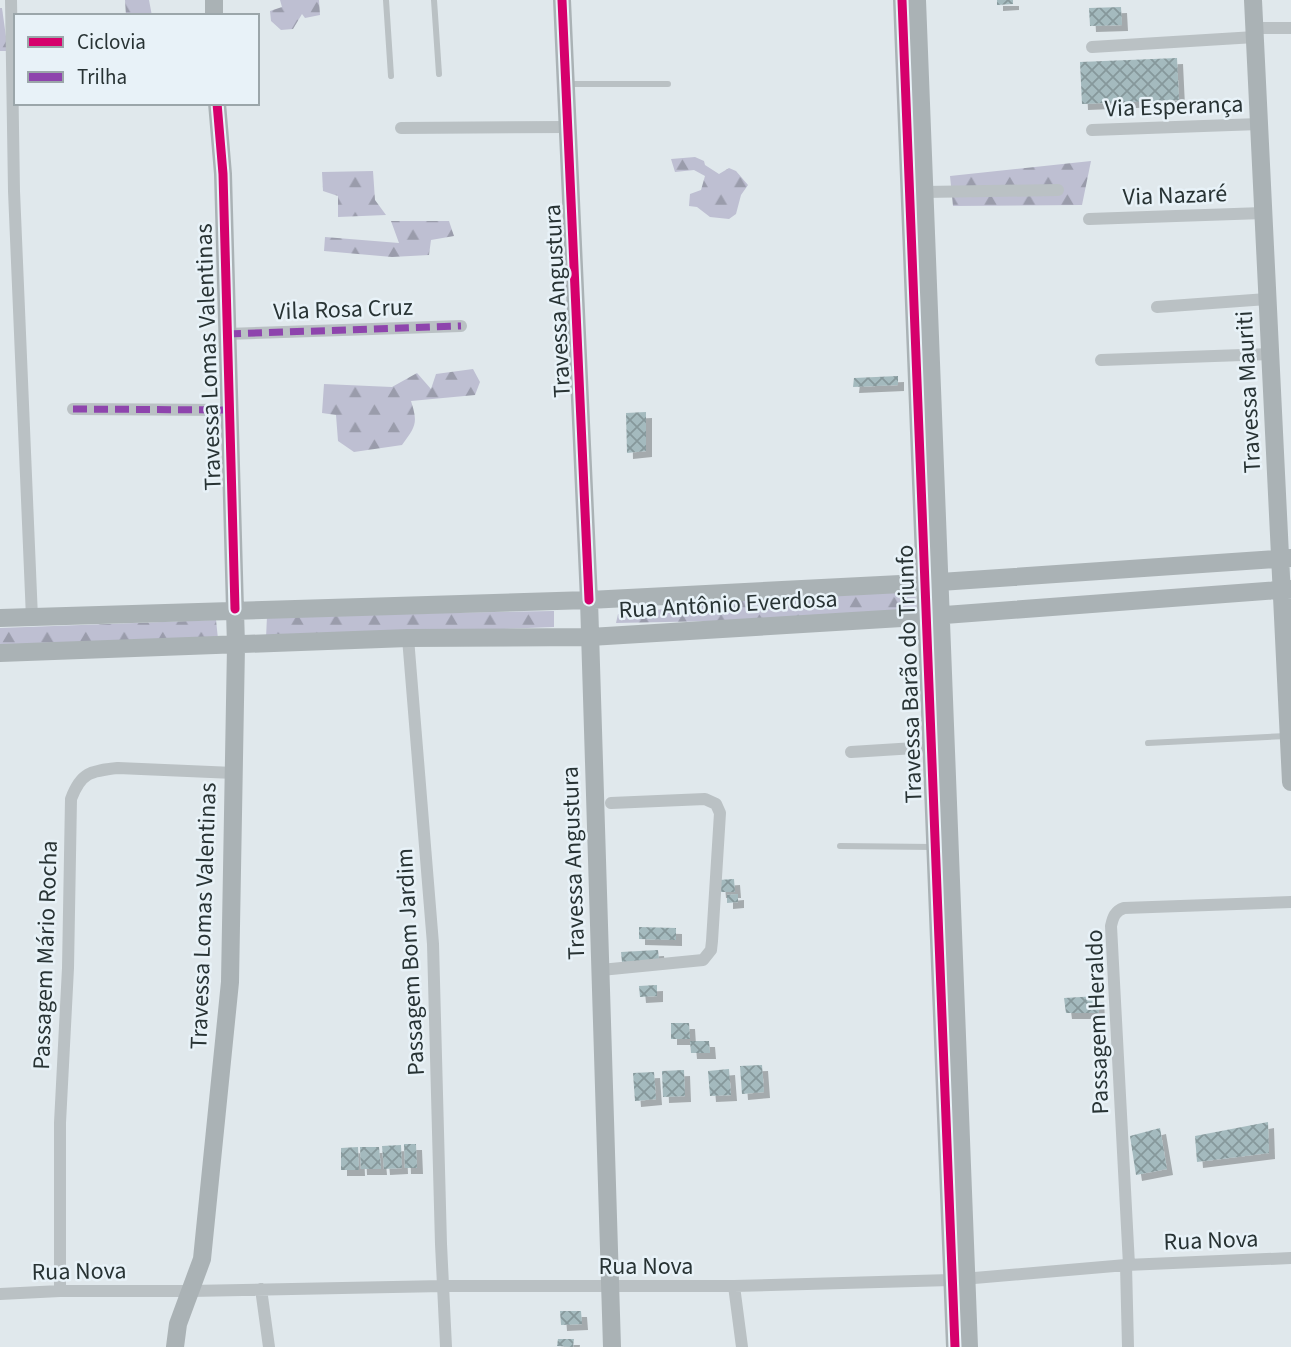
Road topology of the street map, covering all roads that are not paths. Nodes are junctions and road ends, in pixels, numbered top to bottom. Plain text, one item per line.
1 (11, 0) edge
2 (386, 0) edge
3 (434, 0) edge
4 (562, 0) edge
5 (902, 0) edge
6 (917, 0) edge
7 (1253, 0) edge
8 (1291, 28) edge
9 (1254, 33) junction
10 (1092, 47) dead end
11 (439, 74) dead end
12 (391, 76) dead end
13 (566, 83) junction
14 (668, 84) dead end
15 (218, 105) edge
16 (1259, 124) junction
17 (568, 127) junction
18 (401, 128) dead end
19 (1092, 130) dead end
20 (1058, 190) dead end
21 (924, 192) junction
22 (1263, 213) junction
23 (918, 219) junction
24 (1089, 219) dead end
25 (1268, 299) junction
26 (1157, 307) dead end
27 (461, 326) dead end
28 (227, 334) junction
29 (1271, 355) junction
30 (1101, 360) dead end
31 (73, 409) dead end
32 (228, 410) junction
33 (1286, 558) edge
34 (932, 582) junction
35 (1287, 589) edge
36 (589, 600) junction
37 (236, 609) junction
38 (934, 616) junction
39 (0, 618) edge
40 (32, 618) junction
41 (590, 637) junction
42 (408, 638) junction
43 (236, 646) junction
44 (0, 653) edge
45 (1289, 736) junction
46 (1148, 743) dead end
47 (931, 747) junction
48 (850, 752) dead end
49 (234, 773) junction
50 (1291, 782) edge
51 (602, 803) junction
52 (840, 846) dead end
53 (935, 847) junction
54 (1291, 902) edge
55 (946, 926) junction
56 (601, 970) junction
57 (1291, 1258) edge
58 (1128, 1265) junction
59 (959, 1280) junction
60 (443, 1286) junction
61 (734, 1286) junction
62 (609, 1287) junction
63 (261, 1289) junction
64 (60, 1291) junction
65 (190, 1291) junction
66 (0, 1294) edge
67 (175, 1347) edge
68 (269, 1347) edge
69 (446, 1347) edge
70 (612, 1347) edge
71 (742, 1347) edge
72 (955, 1347) edge
73 (969, 1347) edge
74 (1128, 1347) edge

1 - 40 street
2 - 12 lane
3 - 11 lane
4 - 13 street, Travessa Angustura
5 - 23 street, Travessa Barão do Triunfo
6 - 21 street, Travessa Barão do Triunfo
7 - 9 street, Travessa Mauriti
8 - 9 street
9 - 10 street
9 - 16 street, Travessa Mauriti
13 - 14 lane
13 - 17 street, Travessa Angustura
15 - 28 street, Travessa Lomas Valentinas
16 - 19 street, Via Esperança
16 - 22 street, Travessa Mauriti
17 - 18 street
17 - 36 street, Travessa Angustura
20 - 21 street
21 - 23 street, Travessa Barão do Triunfo
22 - 24 street, Via Nazaré
22 - 25 street, Travessa Mauriti
23 - 34 street, Travessa Barão do Triunfo
25 - 26 street
25 - 29 street, Travessa Mauriti
27 - 28 street, Vila Rosa Cruz
28 - 32 street, Travessa Lomas Valentinas
29 - 30 street
29 - 33 street, Travessa Mauriti
31 - 32 street
32 - 37 street, Travessa Lomas Valentinas
33 - 34 street, Rua Antônio Everdosa
33 - 35 street, Travessa Mauriti
34 - 36 street, Rua Antônio Everdosa
34 - 38 street, Travessa Barão do Triunfo
35 - 38 street, Rua Antônio Everdosa
35 - 45 street, Travessa Mauriti
36 - 37 street, Rua Antônio Everdosa
36 - 41 street, Travessa Angustura
37 - 40 street, Rua Antônio Everdosa
37 - 43 street, Travessa Lomas Valentinas
38 - 41 street, Rua Antônio Everdosa
38 - 47 street, Travessa Barão do Triunfo
38 - 55 street, Travessa Barão do Triunfo
39 - 40 street, Rua Antônio Everdosa
41 - 42 street, Rua Antônio Everdosa
41 - 51 street, Travessa Angustura
42 - 43 street, Rua Antônio Everdosa
42 - 60 street, Passagem Bom Jardim
43 - 44 street, Rua Antônio Everdosa
43 - 49 street, Travessa Lomas Valentinas
45 - 46 lane
45 - 50 street, Travessa Mauriti
47 - 48 street
47 - 53 street, Travessa Barão do Triunfo
49 - 64 street, Passagem Mário Rocha
49 - 65 street, Travessa Lomas Valentinas
51 - 56 street, Travessa Angustura
51 - 56 street
52 - 53 lane
53 - 55 street, Travessa Barão do Triunfo
54 - 58 street, Passagem Heraldo
55 - 59 street, Travessa Barão do Triunfo
56 - 62 street, Travessa Angustura
57 - 58 street, Rua Nova
58 - 59 street, Rua Nova
58 - 74 street
59 - 61 street, Rua Nova
59 - 72 street, Travessa Barão do Triunfo
59 - 73 street, Travessa Barão do Triunfo
60 - 62 street, Rua Nova
60 - 63 street, Rua Nova
60 - 69 street, Passagem Bom Jardim
61 - 62 street, Rua Nova
61 - 71 street
62 - 70 street, Travessa Angustura
63 - 65 street, Rua Nova
63 - 68 street
64 - 65 street, Rua Nova
64 - 66 street, Rua Nova
65 - 67 street, Travessa Lomas Valentinas

